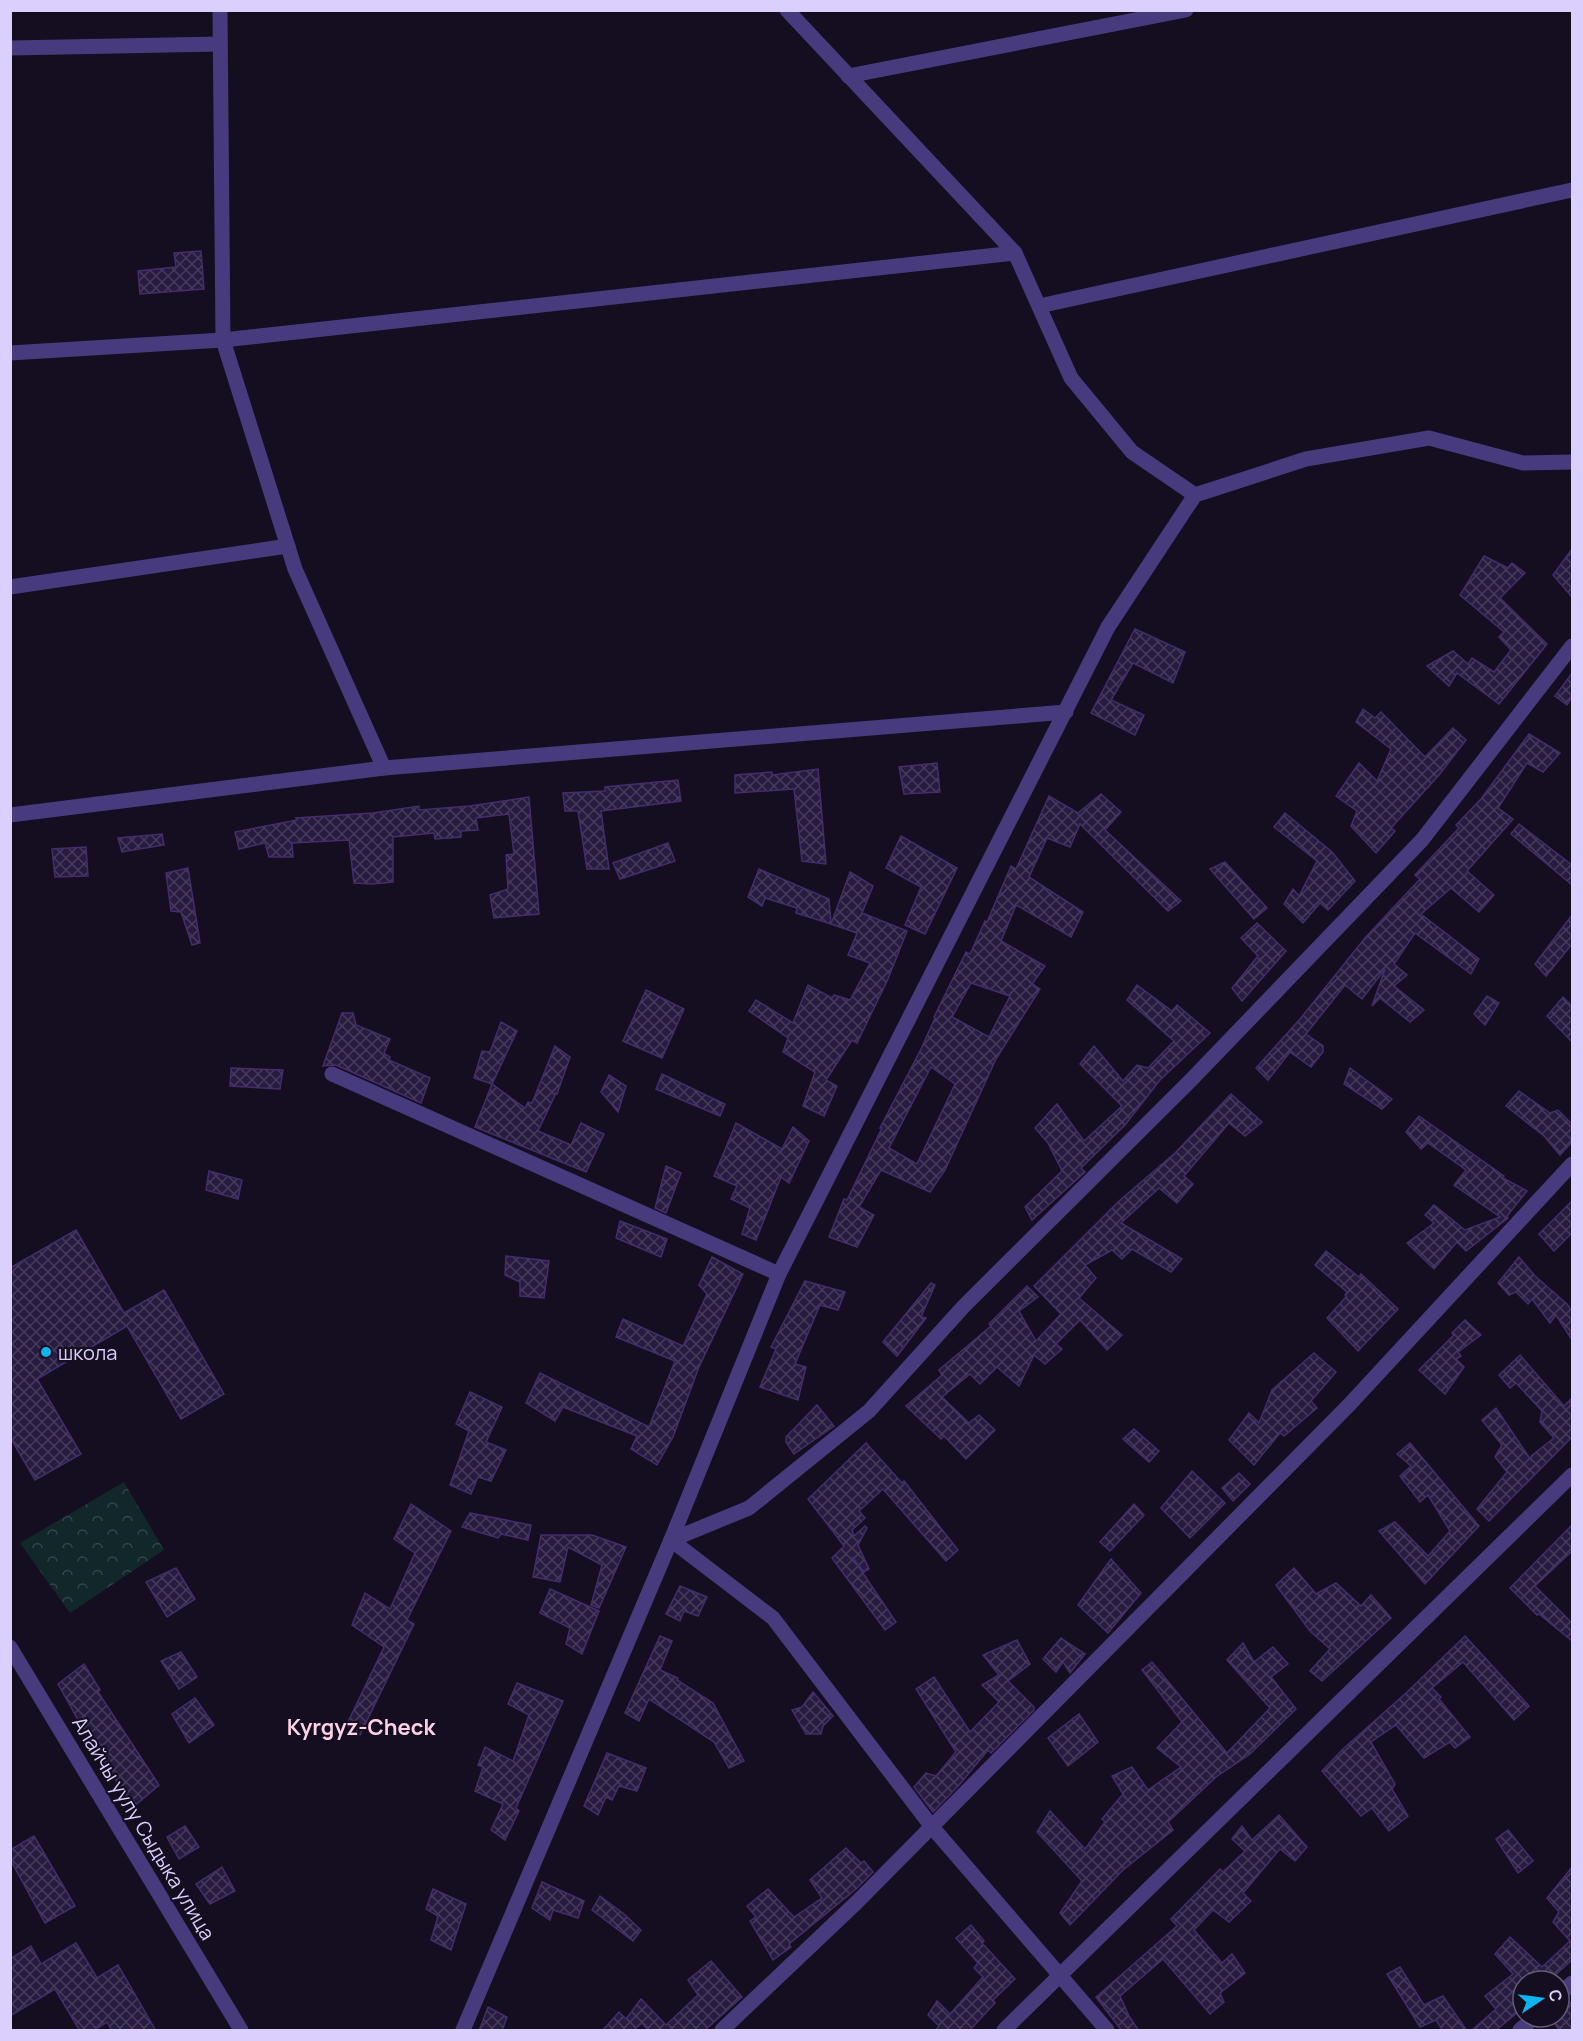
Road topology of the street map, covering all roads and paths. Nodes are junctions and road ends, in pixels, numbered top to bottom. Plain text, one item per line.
1 (220, 10) edge
2 (787, 10) edge
3 (1186, 10) edge
4 (220, 44) junction
5 (10, 48) edge
6 (848, 76) junction
7 (1572, 190) edge
8 (1015, 253) junction
9 (1039, 306) junction
10 (223, 340) junction
11 (10, 353) edge
12 (1572, 462) edge
13 (1196, 495) junction
14 (288, 546) junction
15 (10, 586) edge
16 (1572, 646) edge
17 (1066, 712) junction
18 (384, 768) junction
19 (10, 815) edge
20 (332, 1074) dead end
21 (1572, 1164) edge
22 (779, 1274) junction
23 (1572, 1475) edge
24 (671, 1540) junction
25 (10, 1647) edge
26 (932, 1827) junction
27 (1061, 1975) junction
28 (241, 2031) edge
29 (463, 2031) edge
30 (722, 2031) edge
31 (1004, 2031) edge
32 (1107, 2031) edge

1 - 4 street
2 - 6 street
3 - 6 street
4 - 5 street
4 - 10 street
6 - 8 street
7 - 9 street
8 - 9 street
8 - 10 street
9 - 13 street
10 - 11 street
10 - 14 street
12 - 13 street
13 - 17 street
14 - 15 street
14 - 18 street
16 - 24 street
17 - 18 street
17 - 22 street
18 - 19 street
20 - 22 street
21 - 26 street
22 - 24 street
23 - 27 street
24 - 26 street
24 - 29 street
25 - 28 street, Алайчы уулу Сыдыка улица
26 - 27 street
26 - 30 street
27 - 31 street
27 - 32 street

